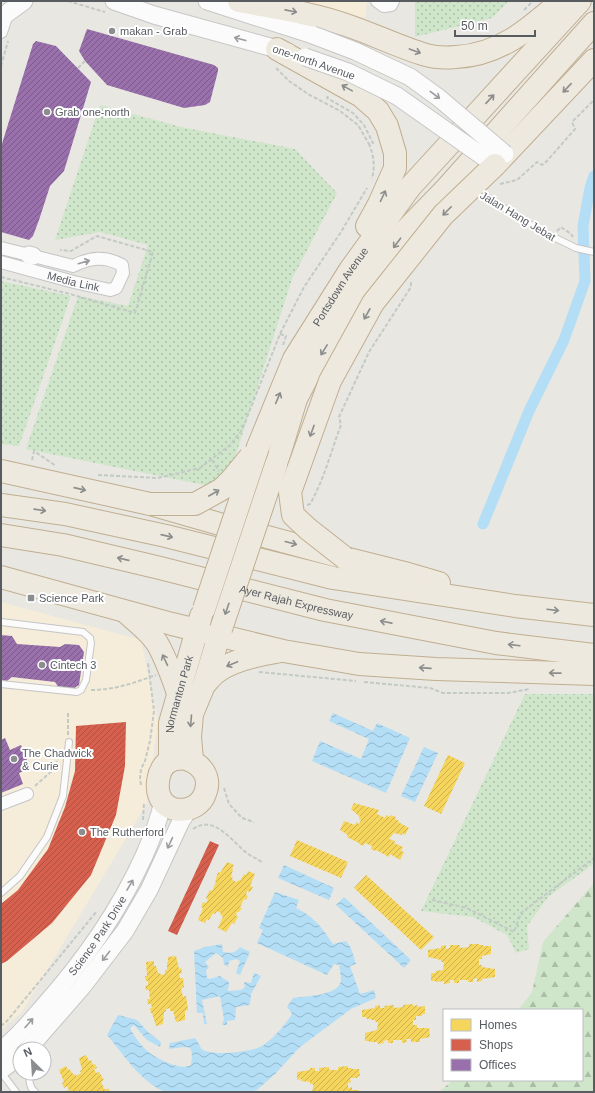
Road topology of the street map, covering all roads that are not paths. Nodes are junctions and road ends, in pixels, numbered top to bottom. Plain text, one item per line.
1 (24, 1) edge
2 (207, 1) edge
3 (239, 1) edge
4 (377, 1) edge
5 (394, 1) edge
6 (561, 1) edge
7 (580, 1) edge
8 (112, 7) edge
9 (9, 8) edge
10 (594, 23) edge
11 (1, 32) edge
12 (275, 57) junction
13 (594, 60) edge
14 (499, 168) junction
15 (467, 176) junction
16 (1, 248) edge
17 (594, 252) edge
18 (1, 262) edge
19 (350, 270) junction
20 (303, 365) junction
21 (258, 447) junction
22 (276, 466) junction
23 (1, 471) edge
24 (150, 504) junction
25 (1, 505) edge
26 (298, 510) junction
27 (232, 527) junction
28 (253, 532) junction
29 (1, 535) edge
30 (345, 558) junction
31 (9, 582) edge
32 (515, 606) junction
33 (126, 612) junction
34 (594, 615) edge
35 (1, 622) edge
36 (198, 627) junction
37 (220, 632) junction
38 (283, 651) junction
39 (594, 655) edge
40 (594, 674) edge
41 (1, 684) edge
42 (204, 685) junction
43 (179, 696) junction
44 (68, 741) road end
45 (192, 760) junction
46 (170, 761) junction
47 (27, 794) road end
48 (153, 801) junction
49 (1, 804) edge
50 (189, 809) junction
51 (1, 893) edge
52 (38, 1041) edge
53 (1, 1050) edge
54 (12, 1062) edge
55 (1, 1071) edge
56 (29, 1081) edge
57 (16, 1092) edge
58 (35, 1092) edge

1 - 9 street
2 -> 14 street, bridge
3 -> 6 highway
4 - 5 street
19 -> 7 highway, Portsdown Avenue
12 -> 8 street, one-north Avenue
9 - 11 street
10 - 15 highway, Portsdown Avenue
12 - 14 street, one-north Avenue, bridge
19 -> 12 highway
13 -> 14 highway
14 -> 26 highway, bridge
15 - 17 lane, Jalan Hang Jebat
15 -> 20 highway, Portsdown Avenue
16 -> 18 street, Media Link
19 - 20 highway, Portsdown Avenue
21 -> 20 highway, Portsdown Avenue
20 - 22 highway, Portsdown Avenue
24 -> 21 highway, bridge
21 - 27 highway, Portsdown Avenue, bridge
22 - 26 highway, bridge
22 - 28 highway, Portsdown Avenue, bridge
23 -> 24 highway
24 - 27 highway, bridge
25 -> 32 highway
26 - 30 highway, bridge
27 - 28 highway
27 - 36 highway, Portsdown Avenue, bridge
28 -> 30 highway, bridge
28 -> 37 highway, Portsdown Avenue, bridge
39 -> 29 highway, Ayer Rajah Expressway
30 - 32 highway
31 - 33 highway
32 -> 34 highway
33 - 36 highway
43 -> 33 highway
35 - 41 lane
36 - 37 highway
36 - 43 highway, Normanton Park
37 - 38 highway
37 - 42 highway, Normanton Park
40 -> 38 highway
38 -> 42 highway
42 -> 45 highway, Normanton Park
43 - 46 highway, Normanton Park
44 - 51 lane
45 - 46 highway
45 - 50 highway
46 - 48 highway
47 - 49 street
48 - 50 highway
53 -> 48 street, Science Park Drive
50 -> 52 street, Science Park Drive
54 - 55 street
55 - 57 lane
56 - 58 lane

